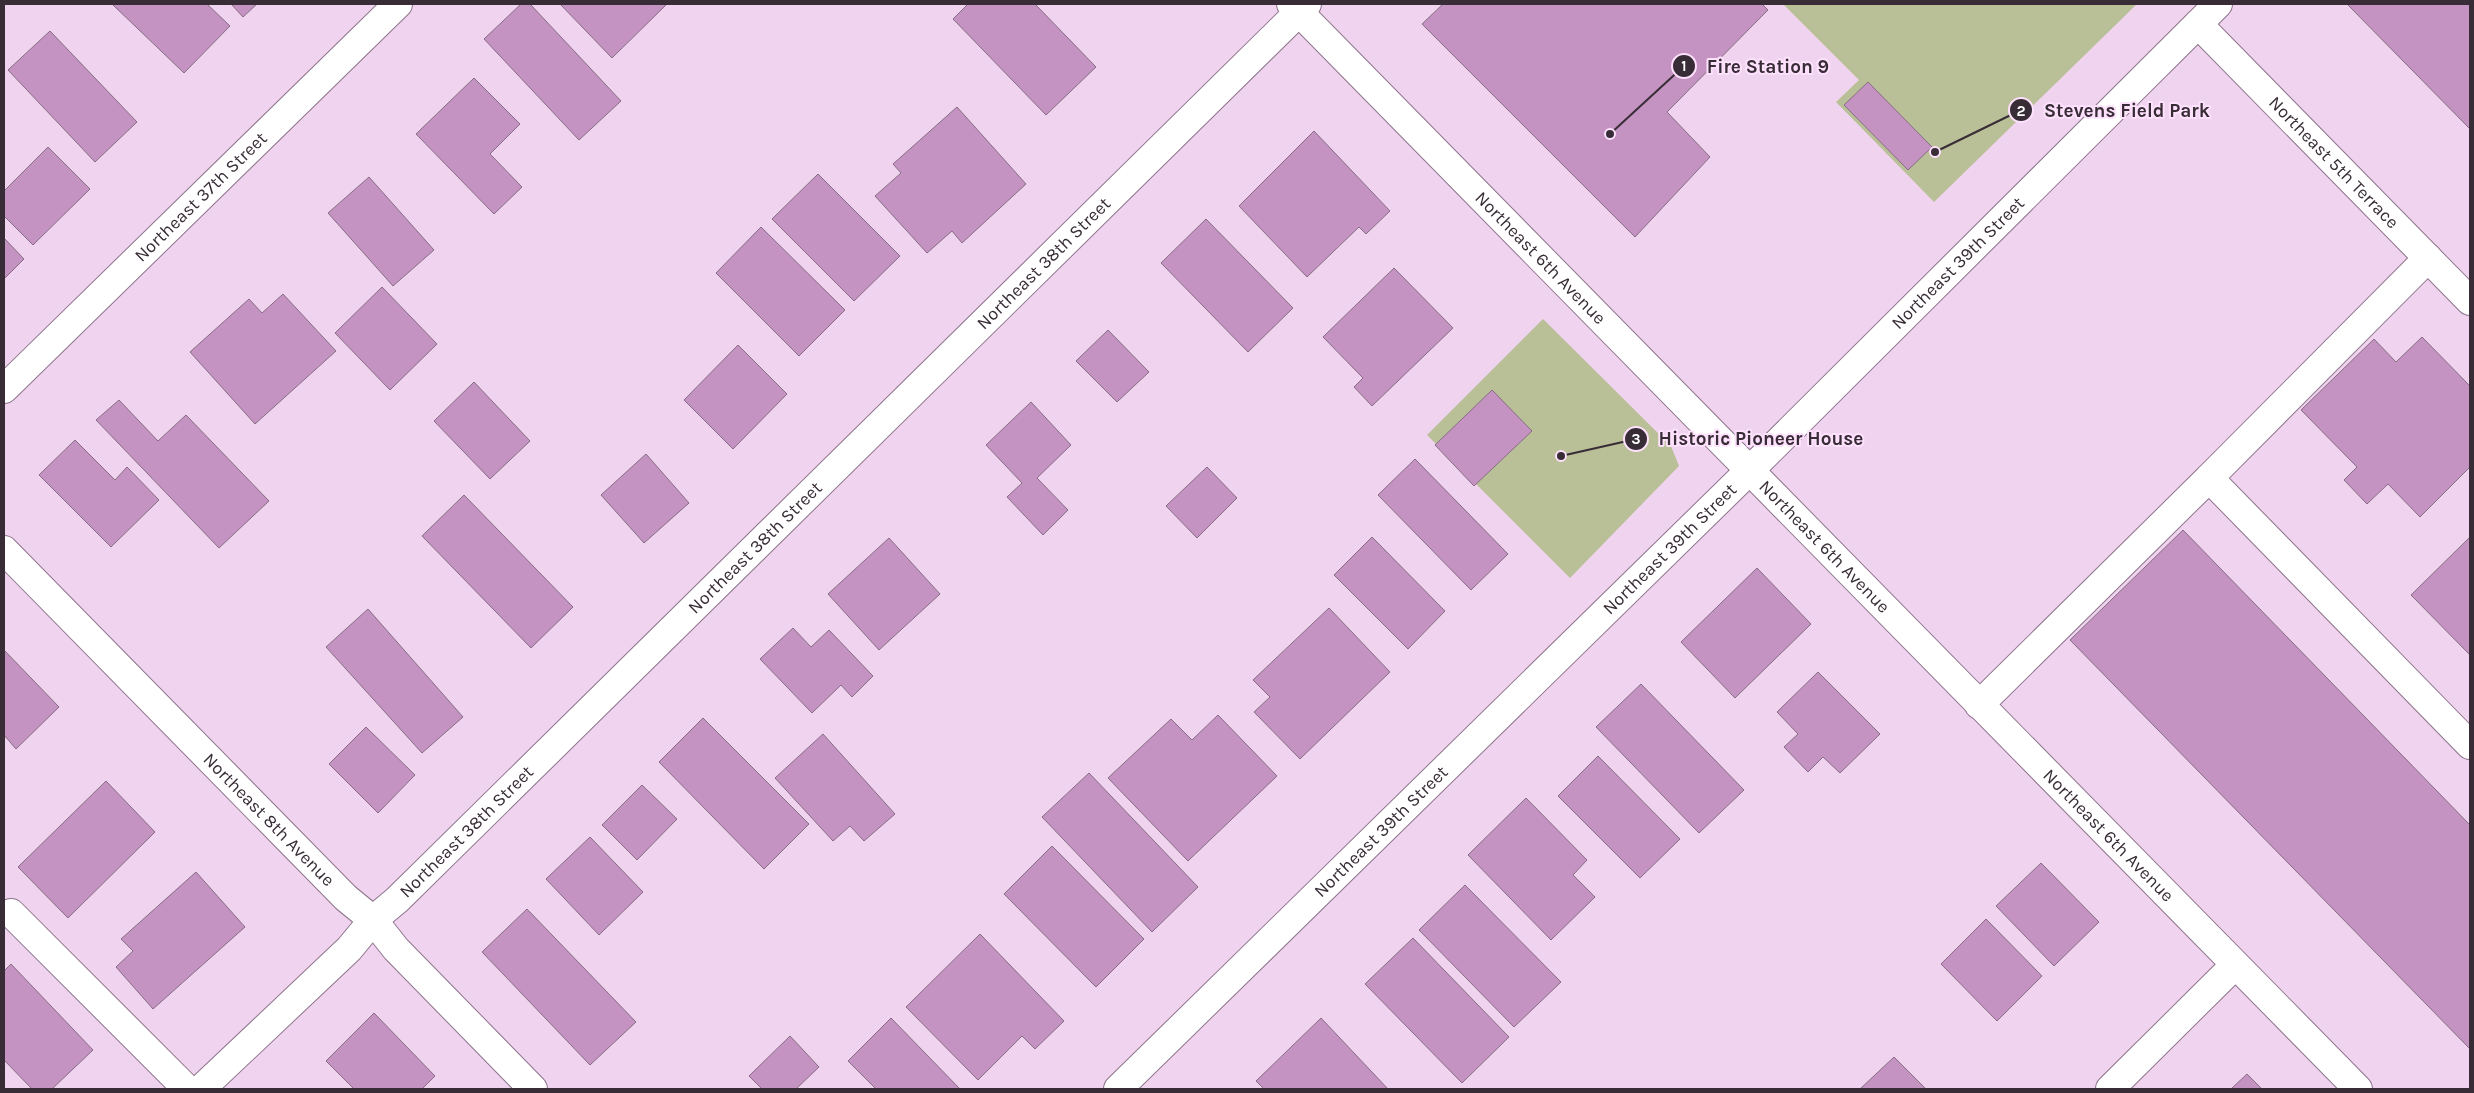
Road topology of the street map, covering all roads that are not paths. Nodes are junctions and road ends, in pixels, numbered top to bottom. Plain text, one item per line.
1 (398, 4) edge
2 (2218, 4) edge
3 (1299, 6) edge
4 (2198, 24) junction
5 (2428, 258) junction
6 (2470, 301) edge
7 (4, 389) edge
8 (1749, 470) junction
9 (2209, 478) junction
10 (4, 550) edge
11 (1979, 704) junction
12 (2470, 745) edge
13 (11, 913) dead end
14 (373, 920) junction
15 (2235, 965) junction
16 (188, 1089) edge
17 (201, 1089) edge
18 (533, 1089) edge
19 (1118, 1089) edge
20 (2110, 1089) edge
21 (2358, 1089) edge

1 - 7 street, Northeast 37th Street
2 - 4 street, Northeast 39th Street
3 - 8 street, Northeast 6th Avenue
3 - 14 street, Northeast 38th Street
4 - 5 street, Northeast 5th Terrace
4 - 8 street, Northeast 39th Street
5 - 6 street, Northeast 5th Terrace
5 - 9 street
8 - 11 street, Northeast 6th Avenue
8 - 19 street, Northeast 39th Street
9 - 11 street
9 - 12 street
10 - 14 street, Northeast 8th Avenue
11 - 15 street, Northeast 6th Avenue
13 - 16 street
14 - 17 street, Northeast 38th Street
14 - 18 street, Northeast 8th Avenue
15 - 20 street
15 - 21 street, Northeast 6th Avenue

